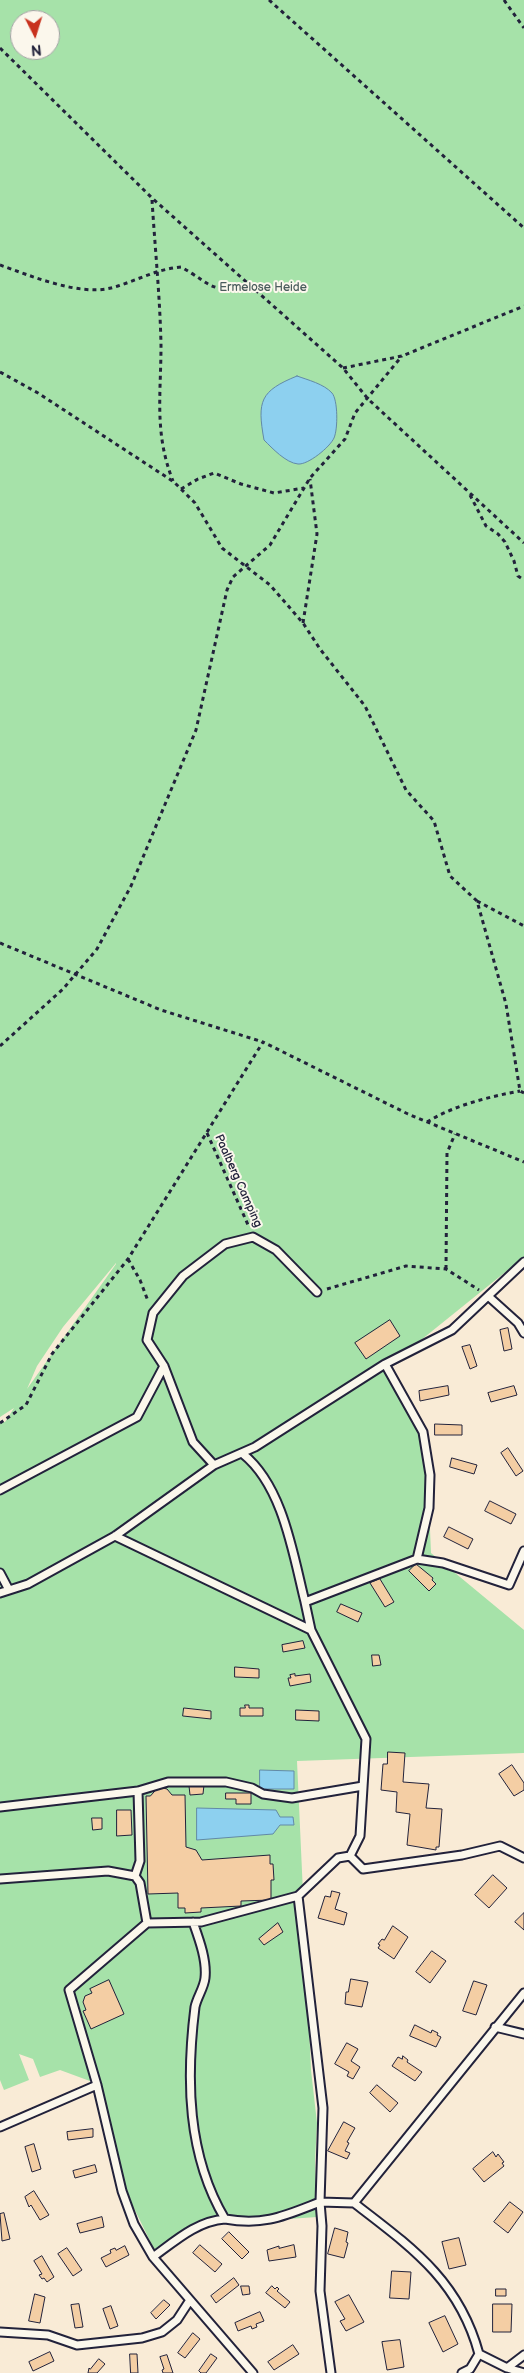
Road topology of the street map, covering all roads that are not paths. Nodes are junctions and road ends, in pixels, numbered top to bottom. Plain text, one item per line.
1 (524, 1262) edge
2 (317, 1292) road end
3 (488, 1296) junction
4 (524, 1333) edge
5 (385, 1364) junction
6 (164, 1366) junction
7 (243, 1454) junction
8 (214, 1465) junction
9 (0, 1490) edge
10 (115, 1536) junction
11 (524, 1551) edge
12 (417, 1559) junction
13 (0, 1573) edge
14 (9, 1590) junction
15 (0, 1593) edge
16 (305, 1602) junction
17 (311, 1630) junction
18 (363, 1786) junction
19 (138, 1791) junction
20 (0, 1807) edge
21 (350, 1856) junction
22 (524, 1858) edge
23 (135, 1876) junction
24 (0, 1879) edge
25 (298, 1896) junction
26 (193, 1922) junction
27 (147, 1923) junction
28 (524, 1993) edge
29 (495, 2027) junction
30 (524, 2034) edge
31 (96, 2085) junction
32 (0, 2127) edge
33 (320, 2202) junction
34 (354, 2203) junction
35 (225, 2218) junction
36 (153, 2257) junction
37 (190, 2300) junction
38 (0, 2332) edge
39 (479, 2354) junction
40 (524, 2355) edge
41 (506, 2368) junction
42 (253, 2373) edge
43 (331, 2373) edge
44 (462, 2373) edge
45 (524, 2373) edge

1 - 3 lane
2 - 6 lane
3 - 4 lane
3 - 5 lane
5 - 7 lane
5 - 12 lane
6 - 8 lane
6 - 9 lane
7 - 8 lane
7 - 16 lane
8 - 10 lane
10 - 14 lane
10 - 17 lane
11 - 12 lane
12 - 16 lane
13 - 14 lane
14 - 15 lane
16 - 17 lane
17 - 18 lane
18 - 19 lane
18 - 21 lane
19 - 20 lane
19 - 23 lane
21 - 22 lane
21 - 25 lane
23 - 24 lane
23 - 27 lane
25 - 26 lane
25 - 33 lane
26 - 27 lane
26 - 35 lane
27 - 31 lane
28 - 29 lane
29 - 30 lane
29 - 34 lane
31 - 32 lane
31 - 36 lane
33 - 34 lane
33 - 35 lane
33 - 43 lane
34 - 39 lane
35 - 36 lane
36 - 37 lane
37 - 38 lane
37 - 42 lane
39 - 41 lane
39 - 44 lane
40 - 41 lane
41 - 45 lane

